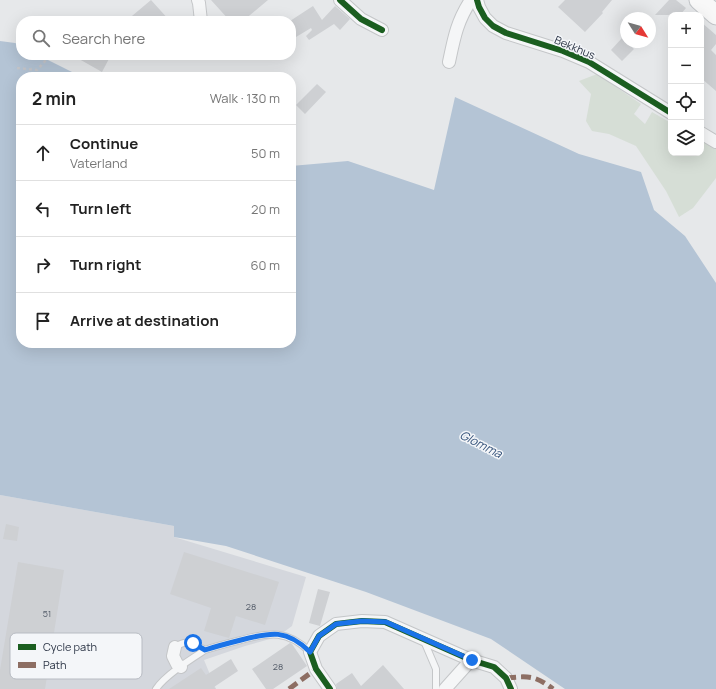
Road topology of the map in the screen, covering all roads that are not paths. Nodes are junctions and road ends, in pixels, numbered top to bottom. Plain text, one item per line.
1 (198, 0) edge
2 (340, 0) edge
3 (471, 0) edge
4 (477, 0) edge
5 (700, 0) edge
6 (716, 15) edge
7 (200, 16) edge
8 (382, 30) dead end
9 (449, 62) dead end
10 (668, 111) edge
11 (704, 134) edge
12 (716, 142) edge
13 (424, 641) junction
14 (175, 647) joint
15 (205, 650) junction
16 (310, 652) junction
17 (472, 660) junction
18 (181, 667) junction
19 (156, 689) edge
20 (330, 689) edge
21 (436, 689) edge
22 (445, 689) edge
23 (511, 689) edge

1 - 7 street
2 - 8 street
3 - 9 street
4 - 10 street, Bekkhus
5 - 6 main road
11 - 12 street
13 - 16 street
13 - 17 street
13 - 21 lane
14 - 15 lane
14 - 18 street
15 - 16 lane
15 - 18 lane
16 - 20 street
17 - 22 street
17 - 23 street
18 - 19 lane

